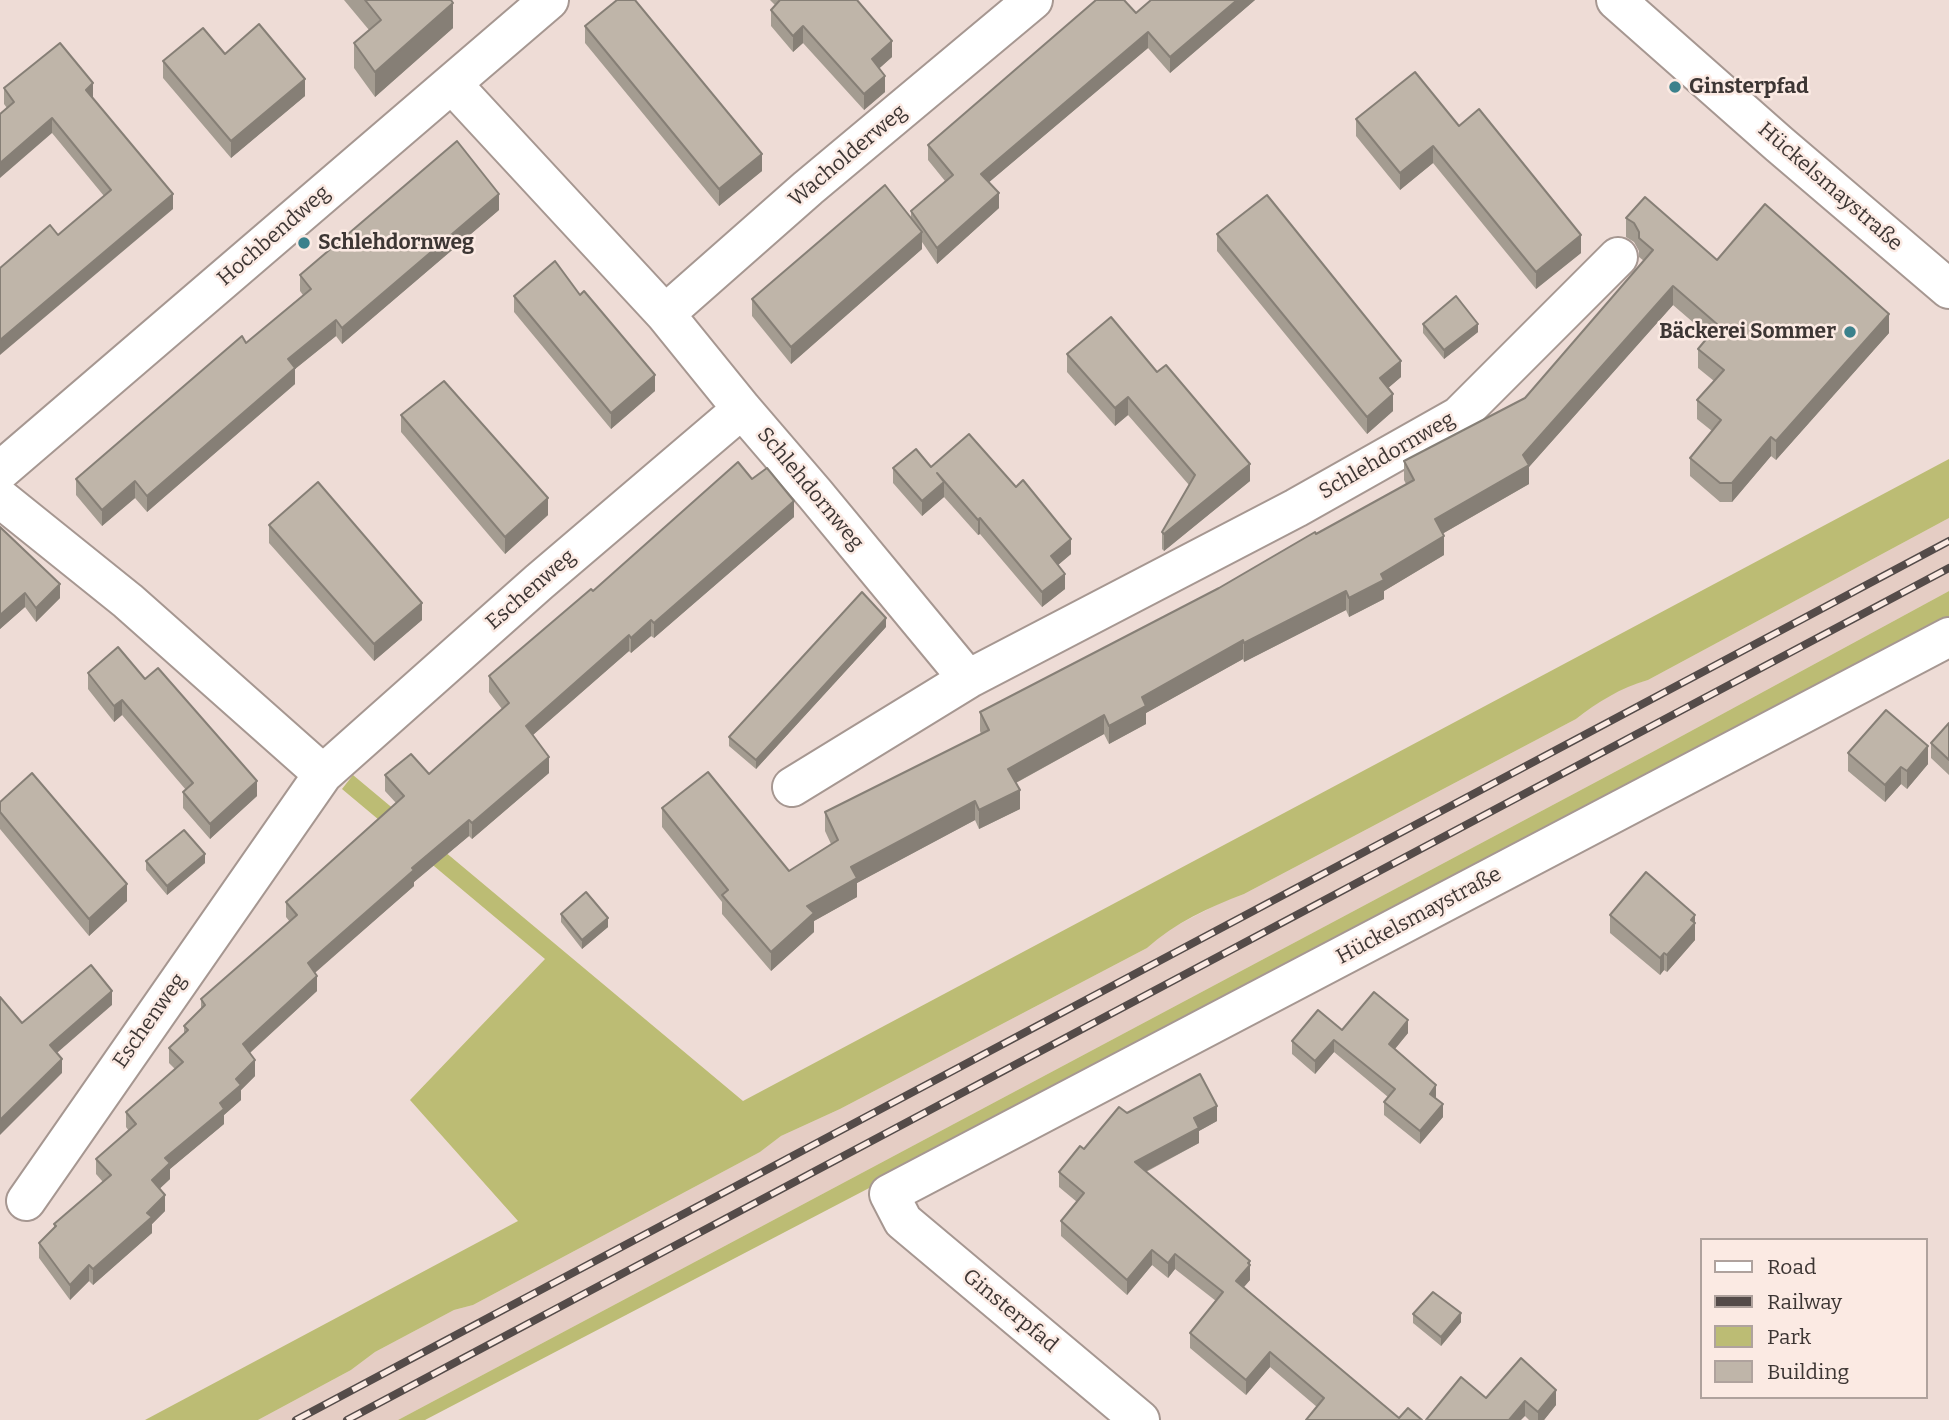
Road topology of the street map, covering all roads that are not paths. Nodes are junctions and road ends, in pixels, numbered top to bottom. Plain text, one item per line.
1 (549, 0) edge
2 (1033, 0) edge
3 (1616, 0) edge
4 (452, 84) junction
5 (1618, 257) dead end
6 (1949, 289) edge
7 (665, 314) junction
8 (741, 410) junction
9 (0, 471) edge
10 (0, 498) edge
11 (1949, 637) edge
12 (968, 679) junction
13 (323, 774) junction
14 (792, 787) dead end
15 (889, 1194) joint
16 (26, 1201) dead end
17 (1140, 1420) edge

1 - 4 street, Hochbendweg
2 - 7 street, Wacholderweg
3 - 6 street, Hückelsmaystraße
4 - 7 street, Schlehdornweg
4 - 9 street, Hochbendweg
5 - 12 street, Schlehdornweg
7 - 8 street, Schlehdornweg
8 - 12 street, Schlehdornweg
8 - 13 street, Eschenweg
10 - 13 street
11 - 15 street, Hückelsmaystraße
12 - 14 street, Schlehdornweg
13 - 16 street, Eschenweg
15 - 17 street, Ginsterpfad

